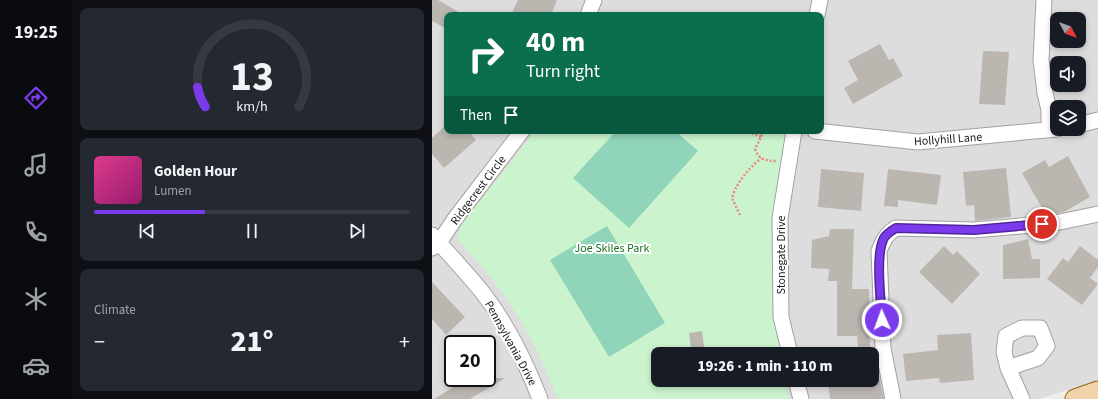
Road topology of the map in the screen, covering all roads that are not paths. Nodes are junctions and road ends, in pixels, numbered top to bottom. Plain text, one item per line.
1 (594, 0) edge
2 (820, 0) edge
3 (1044, 0) edge
4 (589, 12) edge
5 (818, 12) edge
6 (1050, 115) edge
7 (1098, 120) edge
8 (1086, 123) edge
9 (1050, 129) edge
10 (824, 132) edge
11 (520, 134) edge
12 (794, 134) edge
13 (1098, 214) edge
14 (434, 242) edge
15 (788, 347) edge
16 (1008, 368) dead end
17 (798, 387) edge
18 (1098, 391) edge
19 (540, 399) edge
20 (801, 399) edge
21 (893, 399) edge
22 (1022, 399) edge
23 (1075, 399) edge

1 - 4 street
2 - 5 street
3 - 6 street
7 - 8 street
9 - 10 street, Hollyhill Lane
11 - 14 street, Ridgecrest Circle
12 - 15 street, Stonegate Drive
13 - 21 street
14 - 19 street, Pennsylvania Drive
16 - 22 street
17 - 20 street
18 - 23 main road

